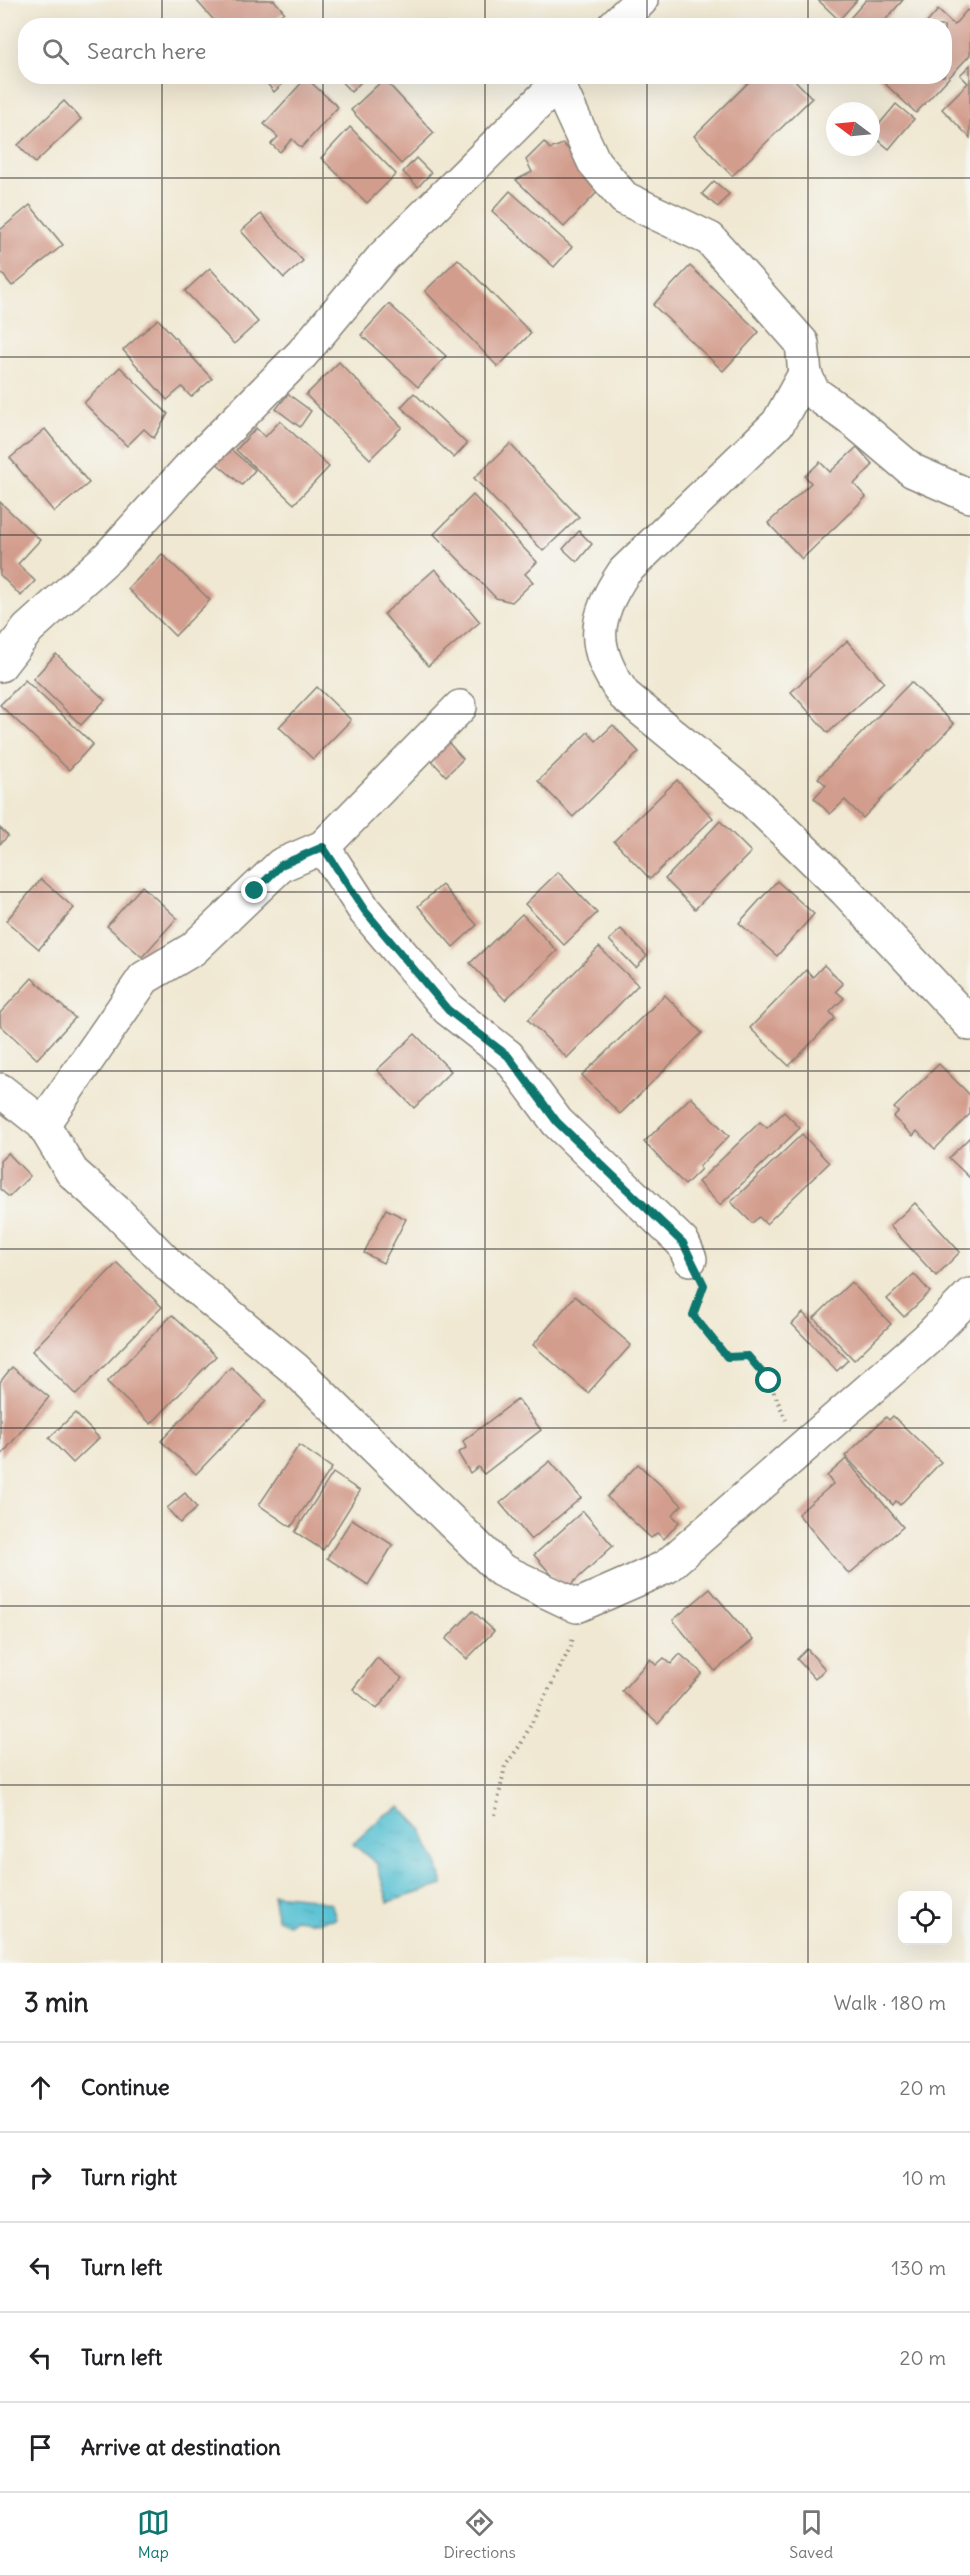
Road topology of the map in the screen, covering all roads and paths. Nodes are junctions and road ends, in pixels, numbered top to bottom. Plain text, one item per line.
1 (641, 0) edge
2 (622, 18) edge
3 (558, 84) edge
4 (564, 84) edge
5 (805, 374) junction
6 (970, 496) edge
7 (0, 665) edge
8 (460, 707) dead end
9 (323, 847) junction
10 (970, 1024) edge
11 (0, 1090) edge
12 (43, 1124) junction
13 (690, 1259) joint
14 (970, 1295) edge
15 (794, 1454) junction
16 (577, 1606) junction
17 (495, 1815) dead end

1 - 2 street
3 - 7 street
4 - 5 street
5 - 6 street
5 - 10 street
8 - 9 street
9 - 12 street
9 - 13 street
11 - 12 street
12 - 16 street
13 - 15 path
14 - 15 street
15 - 16 street
16 - 17 path

